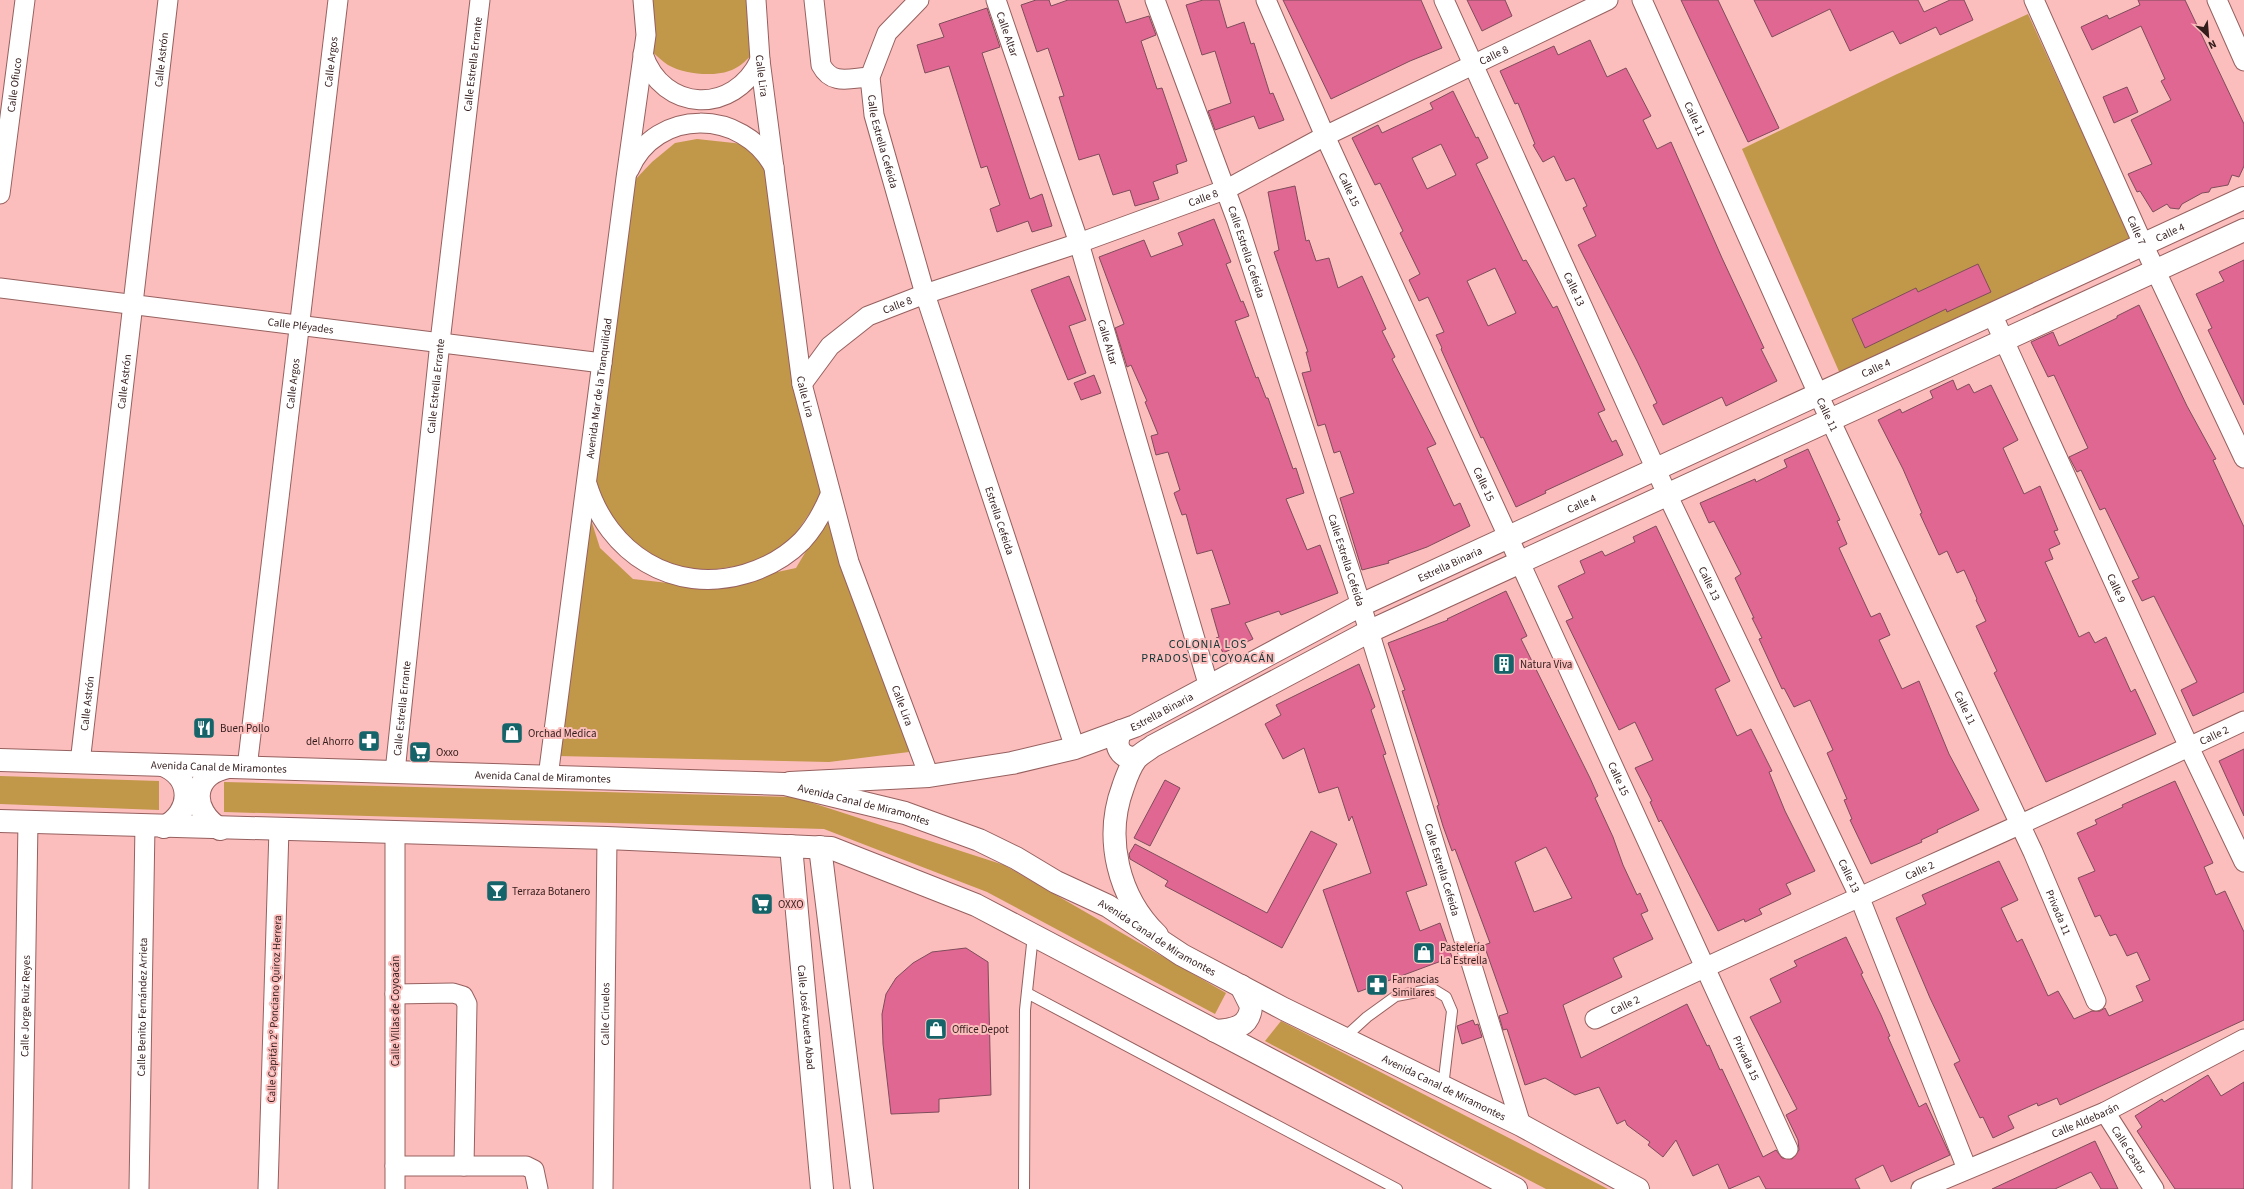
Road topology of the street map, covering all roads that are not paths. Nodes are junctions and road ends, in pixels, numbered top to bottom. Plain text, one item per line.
1 (25, 0) edge
2 (168, 0) edge
3 (338, 0) edge
4 (480, 0) edge
5 (643, 0) edge
6 (756, 0) edge
7 (814, 0) edge
8 (918, 0) edge
9 (996, 0) edge
10 (1155, 0) edge
11 (1266, 0) edge
12 (1444, 0) edge
13 (1608, 0) edge
14 (1642, 0) edge
15 (2034, 0) edge
16 (2217, 0) edge
17 (643, 54) junction
18 (760, 60) junction
19 (2244, 61) edge
20 (1474, 65) junction
21 (870, 77) junction
22 (1325, 136) junction
23 (775, 170) junction
24 (626, 178) junction
25 (1227, 189) junction
26 (0, 194) edge
27 (2244, 198) edge
28 (2244, 230) edge
29 (1079, 243) junction
30 (2143, 244) junction
31 (2156, 270) junction
32 (0, 288) edge
33 (924, 294) junction
34 (133, 304) junction
35 (1992, 314) junction
36 (299, 325) junction
37 (2004, 340) junction
38 (440, 342) junction
39 (602, 363) junction
40 (802, 384) junction
41 (1818, 394) junction
42 (1830, 419) junction
43 (2244, 458) edge
44 (1656, 469) junction
45 (586, 480) junction
46 (1667, 494) junction
47 (830, 495) junction
48 (1508, 537) junction
49 (1520, 561) junction
50 (1361, 605) junction
51 (1368, 632) junction
52 (1209, 687) junction
53 (2244, 721) edge
54 (1121, 731) junction
55 (2189, 747) junction
56 (1075, 748) junction
57 (1136, 758) junction
58 (0, 760) edge
59 (80, 763) junction
60 (163, 765) junction
61 (238, 767) junction
62 (395, 772) junction
63 (929, 776) junction
64 (548, 777) junction
65 (785, 784) junction
66 (0, 821) edge
67 (28, 822) junction
68 (2019, 825) junction
69 (154, 826) junction
70 (220, 829) junction
71 (279, 829) junction
72 (395, 832) junction
73 (607, 838) junction
74 (791, 846) junction
75 (820, 847) junction
76 (2244, 862) edge
77 (1859, 896) junction
78 (1033, 935) junction
79 (1182, 956) junction
80 (1705, 966) junction
81 (1241, 986) junction
82 (1027, 992) junction
83 (394, 994) junction
84 (2096, 1001) dead end
85 (1284, 1008) junction
86 (1595, 1019) dead end
87 (1215, 1031) junction
88 (1344, 1038) junction
89 (2244, 1040) edge
90 (1259, 1054) junction
91 (1443, 1087) junction
92 (2105, 1112) junction
93 (1521, 1125) junction
94 (1788, 1149) dead end
95 (395, 1166) junction
96 (464, 1166) junction
97 (1967, 1169) junction
98 (22, 1189) edge
99 (139, 1189) edge
100 (268, 1189) edge
101 (395, 1189) edge
102 (538, 1189) edge
103 (604, 1189) edge
104 (822, 1189) edge
105 (862, 1189) edge
106 (1024, 1189) edge
107 (1397, 1189) edge
108 (1516, 1189) edge
109 (1638, 1189) edge
110 (1921, 1189) edge
111 (2154, 1189) edge

1 - 26 street, Calle Ofiuco
2 - 34 street, Calle Astrón
3 - 36 street, Calle Argos
4 - 38 street, Calle Estrella Errante
5 - 17 street, Avenida Mar de la Tranquilidad
6 - 18 street, Calle Lira
7 - 21 street
8 - 21 street, Calle Estrella Cefeida
9 - 29 street, Calle Altar
10 - 25 street, Calle Estrella Cefeida
11 - 22 street, Calle 15
12 - 20 street, Calle 13
13 - 20 street, Calle 8
14 - 41 street, Calle 11
15 - 30 street, Calle 7
16 - 19 street
17 - 18 street
17 - 24 street, Avenida Mar de la Tranquilidad
18 - 23 street, Calle Lira
20 - 22 street, Calle 8
20 - 44 street, Calle 13
21 - 33 street, Calle Estrella Cefeida
22 - 25 street, Calle 8
22 - 48 street, Calle 15
23 - 24 street
23 - 40 street, Calle Lira
24 - 39 street, Avenida Mar de la Tranquilidad
25 - 29 street, Calle 8
25 - 50 street, Calle Estrella Cefeida
27 - 30 street, Calle 4
28 - 31 street
29 - 33 street, Calle 8
29 - 52 street, Calle Altar
30 - 31 street, Calle 7
30 - 35 street, Calle 4
31 - 37 street
31 - 43 street, Calle 7
32 - 34 street, Calle Pléyades
33 - 40 street, Calle 8
33 - 56 street, Estrella Cefeida
34 - 36 street, Calle Pléyades
34 - 59 street, Calle Astrón
35 - 37 street, Calle 9
35 - 41 street, Calle 4
36 - 38 street, Calle Pléyades
36 - 61 street, Calle Argos
37 - 42 street
37 - 55 street, Calle 9
38 - 39 street, Calle Pléyades
38 - 62 street, Calle Estrella Errante
39 - 45 street, Avenida Mar de la Tranquilidad
40 - 47 street, Calle Lira
41 - 42 street, Calle 11
41 - 44 street, Calle 4
42 - 46 street
42 - 68 street, Calle 11
44 - 46 street, Calle 13
44 - 48 street, Calle 4
45 - 47 street
45 - 64 street, Avenida Mar de la Tranquilidad
46 - 49 street
46 - 77 street, Calle 13
47 - 63 street, Calle Lira
48 - 49 street, Calle 15
48 - 50 street, Estrella Binaria
49 - 51 street
49 - 80 street, Calle 15
50 - 51 street, Calle Estrella Cefeida
50 - 52 street, Estrella Binaria
51 - 57 street
51 - 93 street, Calle Estrella Cefeida
52 - 54 street, Estrella Binaria
53 - 55 street, Calle 2
54 - 56 street, Estrella Binaria
54 - 57 street
55 - 68 street, Calle 2
55 - 76 street, Calle 9
56 - 63 street, Estrella Binaria
57 - 79 street
58 - 59 street, Avenida Canal de Miramontes
59 - 60 street, Avenida Canal de Miramontes
60 - 61 street, Avenida Canal de Miramontes
60 - 69 street
61 - 62 street, Avenida Canal de Miramontes
61 - 70 street
62 - 64 street, Avenida Canal de Miramontes
63 - 65 street, Estrella Binaria
64 - 65 street, Avenida Canal de Miramontes
65 - 79 street, Avenida Canal de Miramontes
66 - 67 street
67 - 69 street
67 - 98 street, Calle Jorge Ruiz Reyes
68 - 77 street, Calle 2
68 - 84 street, Privada 11
69 - 70 street
69 - 99 street, Calle Benito Fernández Arrieta
70 - 71 street
71 - 72 street
71 - 100 street, Calle Capitán 2º Ponciano Quiroz Herrera
72 - 73 street
72 - 83 street, Calle Villas de Coyoacán
73 - 74 street
73 - 103 street, Calle Ciruelos
74 - 75 street
74 - 104 street, Calle José Azueta Abad
75 - 78 street
75 - 105 street
77 - 80 street, Calle 2
77 - 97 street, Calle 13
78 - 82 lane
78 - 87 street
79 - 81 street, Avenida Canal de Miramontes
80 - 86 street, Calle 2
80 - 94 street, Privada 15
81 - 85 street, Avenida Canal de Miramontes
81 - 87 street
82 - 106 lane
82 - 107 lane
83 - 95 street, Calle Villas de Coyoacán
83 - 96 street
85 - 88 street, Avenida Canal de Miramontes
85 - 90 street
87 - 90 street
88 - 91 street, Avenida Canal de Miramontes
88 - 91 lane
89 - 92 street, Calle Aldebarán
90 - 108 street
91 - 93 street, Avenida Canal de Miramontes
92 - 97 street, Calle Aldebarán
92 - 111 street, Calle Castor
93 - 109 street, Avenida Canal de Miramontes
95 - 96 street
95 - 101 street, Calle Villas de Coyoacán
96 - 102 street
97 - 110 street, Calle Aldebarán

